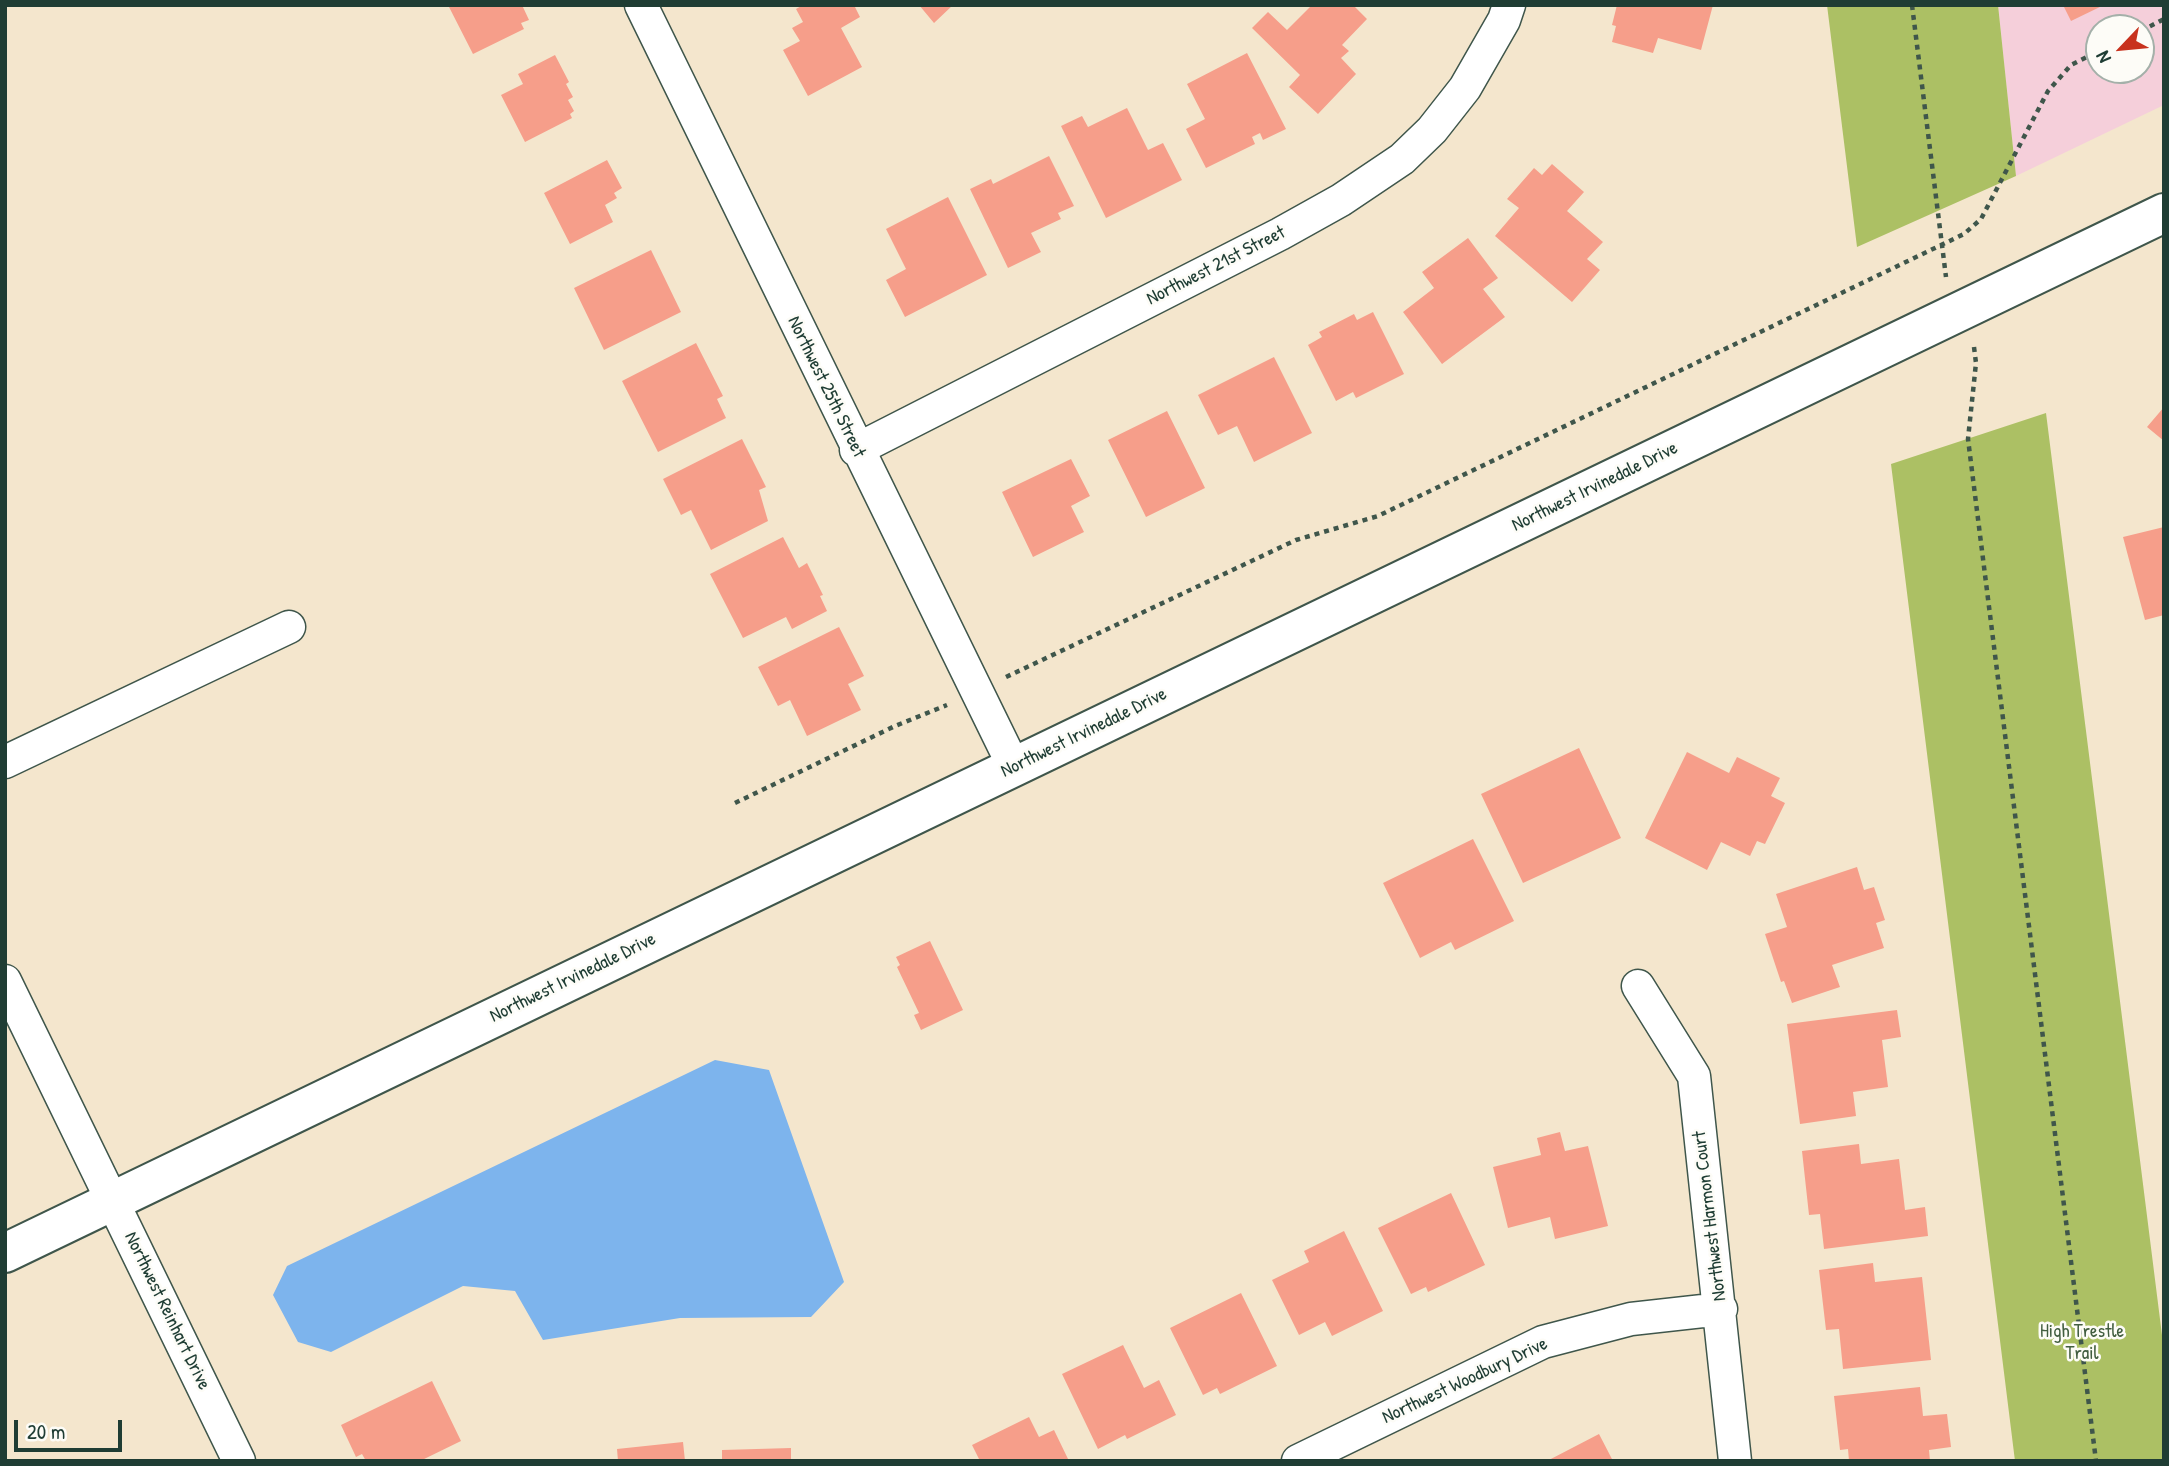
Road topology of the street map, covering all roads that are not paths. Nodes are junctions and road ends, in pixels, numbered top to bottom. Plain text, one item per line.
1 (641, 5) edge
2 (1509, 5) edge
3 (2164, 213) edge
4 (856, 450) junction
5 (289, 627) dead end
6 (5, 762) edge
7 (1014, 767) junction
8 (5, 981) edge
9 (1638, 986) dead end
10 (113, 1199) junction
11 (5, 1253) edge
12 (1721, 1309) junction
13 (239, 1461) edge
14 (1298, 1461) edge
15 (1735, 1461) edge

1 - 4 street, Northwest 25th Street
2 - 4 street, Northwest 21st Street
3 - 7 main road, Northwest Irvinedale Drive
4 - 7 street, Northwest 25th Street
5 - 6 street
7 - 10 main road, Northwest Irvinedale Drive
8 - 10 street, Northwest Reinhart Drive
9 - 12 street, Northwest Harmon Court
10 - 11 main road, Northwest Irvinedale Drive
10 - 13 street, Northwest Reinhart Drive
12 - 14 street, Northwest Woodbury Drive
12 - 15 street, Northwest Harmon Court

